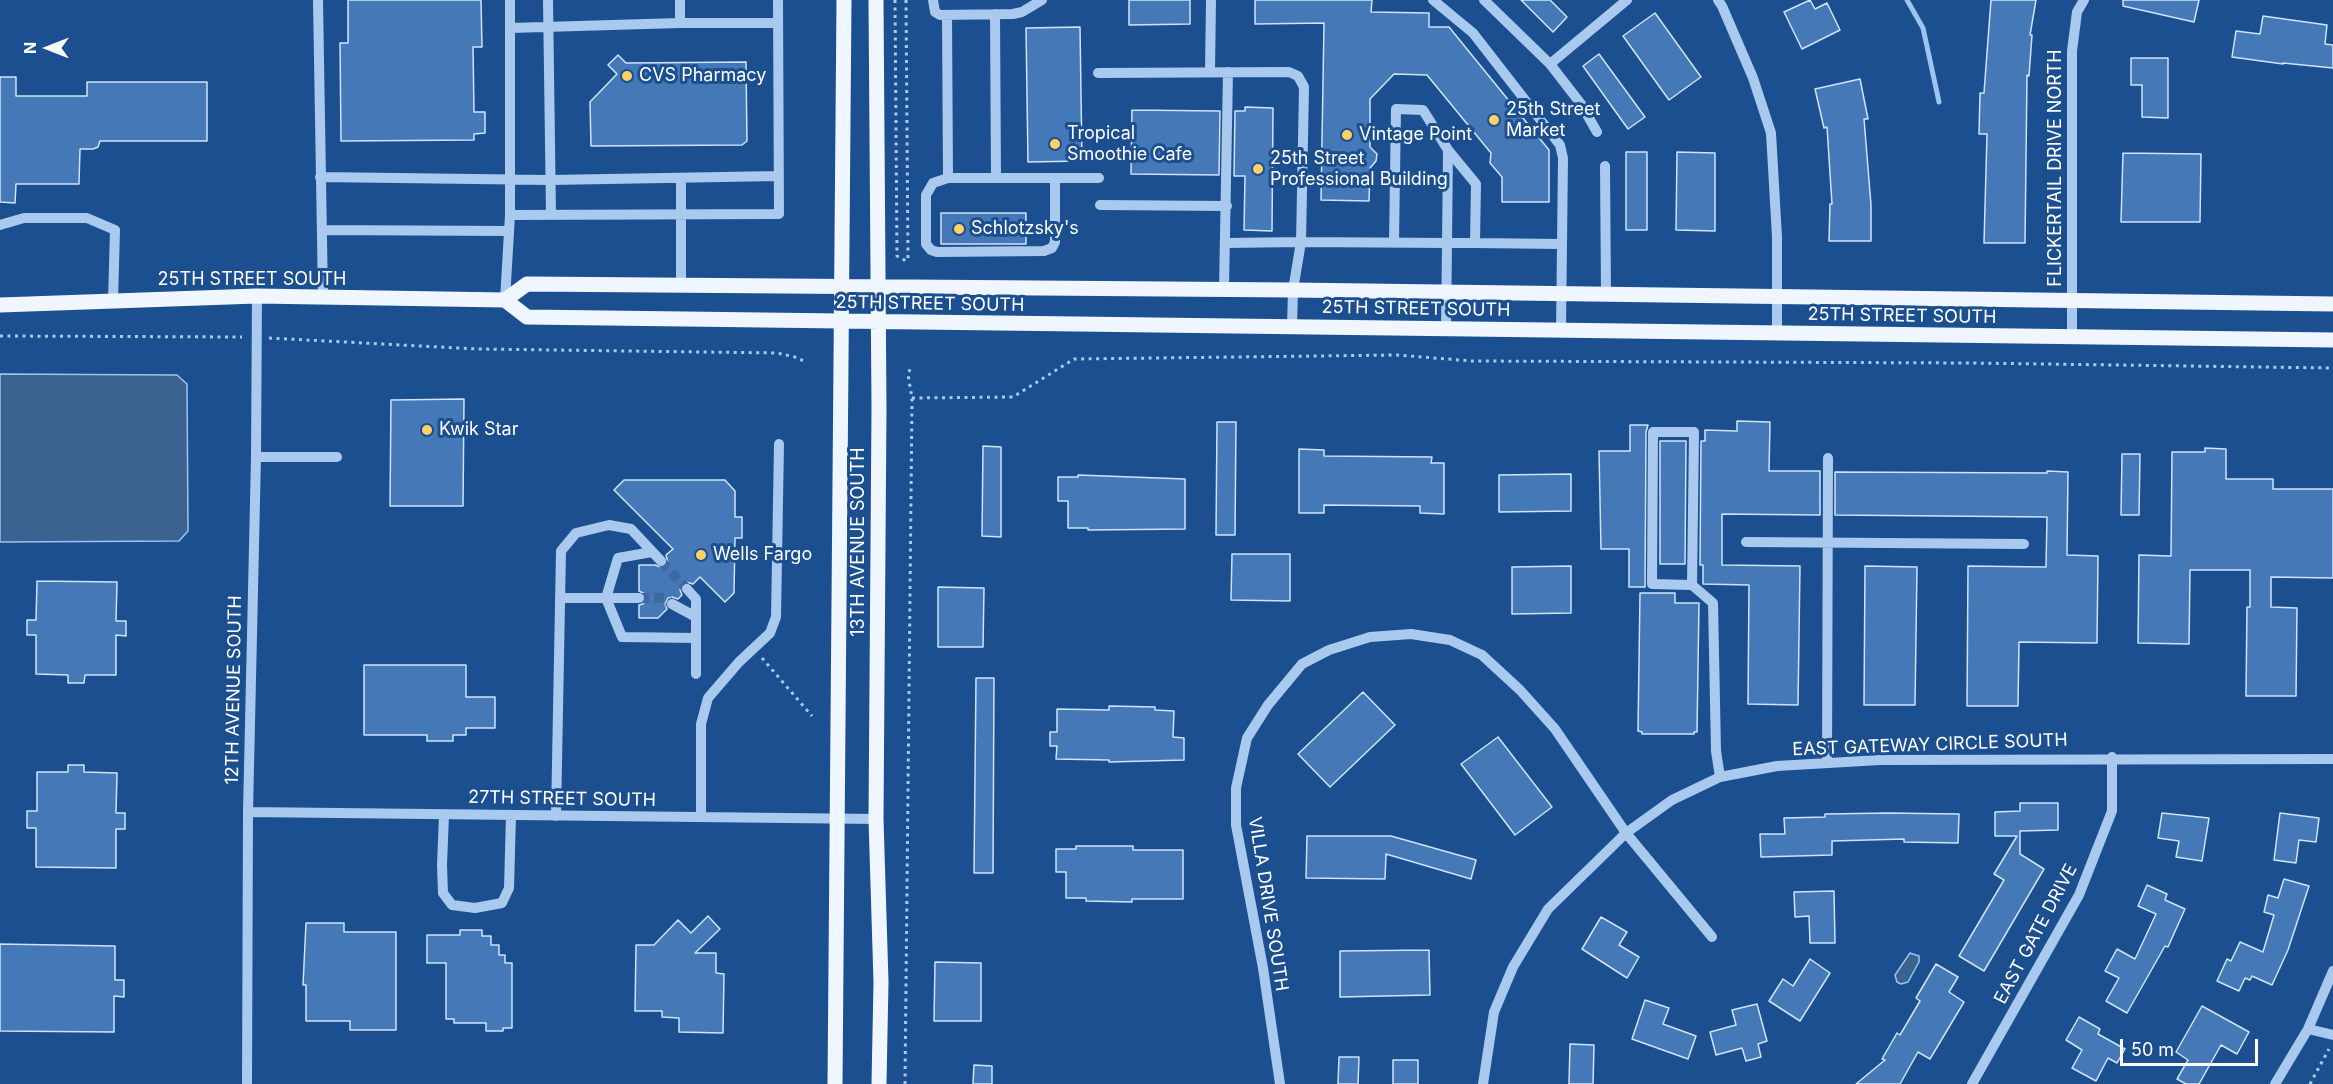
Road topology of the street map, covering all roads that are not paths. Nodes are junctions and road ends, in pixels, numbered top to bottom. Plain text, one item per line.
1 (318, 0) edge
2 (510, 0) edge
3 (548, 0) edge
4 (680, 0) edge
5 (778, 0) edge
6 (844, 0) edge
7 (876, 0) edge
8 (933, 0) edge
9 (1042, 0) edge
10 (1211, 0) edge
11 (1433, 0) edge
12 (1484, 0) edge
13 (1628, 0) edge
14 (1718, 0) edge
15 (2084, 0) edge
16 (995, 14) junction
17 (946, 15) junction
18 (680, 23) junction
19 (778, 23) junction
20 (548, 27) junction
21 (510, 28) junction
22 (1550, 64) junction
23 (1210, 72) junction
24 (1228, 72) junction
25 (1098, 73) dead end
26 (1597, 132) dead end
27 (1448, 150) junction
28 (1605, 166) dead end
29 (779, 176) junction
30 (320, 177) junction
31 (681, 178) junction
32 (948, 178) junction
33 (996, 178) junction
34 (1055, 178) junction
35 (1099, 178) dead end
36 (510, 180) junction
37 (550, 180) junction
38 (1100, 204) dead end
39 (1227, 206) junction
40 (510, 215) junction
41 (551, 215) junction
42 (681, 215) junction
43 (0, 225) edge
44 (322, 230) junction
45 (508, 231) junction
46 (1301, 242) junction
47 (1394, 242) junction
48 (1226, 243) junction
49 (1447, 243) junction
50 (1475, 243) junction
51 (1561, 244) junction
52 (681, 285) junction
53 (842, 286) junction
54 (878, 288) junction
55 (1224, 290) junction
56 (1293, 290) junction
57 (1446, 292) junction
58 (1561, 294) junction
59 (1605, 294) junction
60 (257, 296) junction
61 (1777, 296) junction
62 (323, 297) junction
63 (505, 300) junction
64 (2072, 300) junction
65 (113, 301) junction
66 (2333, 304) edge
67 (0, 305) edge
68 (842, 322) junction
69 (878, 322) junction
70 (1292, 327) junction
71 (1446, 330) junction
72 (1561, 331) junction
73 (1777, 334) junction
74 (2072, 337) junction
75 (2333, 340) edge
76 (779, 444) dead end
77 (256, 457) junction
78 (337, 457) dead end
79 (1828, 458) dead end
80 (1746, 542) dead end
81 (1827, 543) junction
82 (2024, 544) dead end
83 (652, 552) junction
84 (661, 561) tunnel mouth
85 (1692, 585) junction
86 (687, 589) tunnel mouth
87 (560, 598) junction
88 (606, 598) junction
89 (639, 598) tunnel mouth
90 (672, 604) tunnel mouth
91 (696, 617) junction
92 (696, 638) junction
93 (696, 674) dead end
94 (2112, 757) junction
95 (2333, 759) edge
96 (1827, 763) junction
97 (1720, 777) junction
98 (248, 812) junction
99 (444, 815) junction
100 (511, 815) junction
101 (556, 816) junction
102 (701, 817) junction
103 (837, 819) junction
104 (876, 819) junction
105 (1626, 833) junction
106 (1713, 937) dead end
107 (2333, 970) edge
108 (2308, 1029) junction
109 (2331, 1040) edge
110 (247, 1084) edge
111 (835, 1084) edge
112 (879, 1084) edge
113 (1280, 1084) edge
114 (1483, 1084) edge
115 (1972, 1084) edge
116 (2275, 1084) edge

1 - 30 street
2 - 21 street
3 - 20 street
4 - 18 street
5 - 19 street
6 - 53 main road, 13TH AVENUE SOUTH
7 - 54 main road, 13TH AVENUE SOUTH
8 - 17 street
9 - 16 street
10 - 23 street
11 - 51 street
12 - 22 street
13 - 22 street
14 - 61 street
15 - 64 street, FLICKERTAIL DRIVE NORTH
16 - 17 street
16 - 33 street
17 - 32 street
18 - 19 street
18 - 20 street
19 - 29 street
20 - 21 street
20 - 37 street
21 - 36 street
22 - 26 street
23 - 24 street
23 - 25 street
24 - 39 street
24 - 46 street
27 - 47 street
27 - 49 street
27 - 50 street
28 - 59 street
29 - 31 street
29 - 42 street
30 - 36 street
30 - 44 street
31 - 37 street
31 - 42 street
32 - 33 street
32 - 34 street
33 - 34 street
34 - 35 street
36 - 37 street
36 - 40 street
37 - 41 street
38 - 39 street
39 - 48 street
40 - 41 street
40 - 45 street
41 - 42 street
42 - 52 street
43 - 65 street
44 - 45 street
44 - 62 street
45 - 63 street
46 - 47 street
46 - 48 street
46 - 56 street
47 - 49 street
48 - 55 street
49 - 50 street
49 - 57 street
50 - 51 street
51 - 58 street
52 - 53 main road, 25TH STREET SOUTH
52 - 63 main road, 25TH STREET SOUTH
53 - 54 main road, 25TH STREET SOUTH
53 - 68 main road, 13TH AVENUE SOUTH
54 - 55 main road, 25TH STREET SOUTH
54 - 69 main road, 13TH AVENUE SOUTH
55 - 56 main road, 25TH STREET SOUTH
56 - 57 main road, 25TH STREET SOUTH
56 - 70 street
57 - 58 main road, 25TH STREET SOUTH
57 - 71 street
58 - 59 main road, 25TH STREET SOUTH
58 - 72 street
59 - 61 main road, 25TH STREET SOUTH
60 - 62 main road, 25TH STREET SOUTH
60 - 65 main road, 25TH STREET SOUTH
60 - 77 street, 12TH AVENUE SOUTH
61 - 64 main road, 25TH STREET SOUTH
61 - 73 street
62 - 63 main road, 25TH STREET SOUTH
63 - 68 main road, 25TH STREET SOUTH
64 - 66 main road, 25TH STREET SOUTH
64 - 74 street, FLICKERTAIL DRIVE NORTH
65 - 67 main road, 25TH STREET SOUTH
68 - 69 main road, 25TH STREET SOUTH
68 - 103 main road, 13TH AVENUE SOUTH
69 - 70 main road, 25TH STREET SOUTH
69 - 104 main road, 13TH AVENUE SOUTH
70 - 71 main road, 25TH STREET SOUTH
71 - 72 main road, 25TH STREET SOUTH
72 - 73 main road, 25TH STREET SOUTH
73 - 74 main road, 25TH STREET SOUTH
74 - 75 main road, 25TH STREET SOUTH
76 - 102 street
77 - 78 street
77 - 98 street, 12TH AVENUE SOUTH
79 - 81 street
80 - 81 street
81 - 82 street
81 - 96 street
83 - 84 street
83 - 87 street
83 - 88 street
85 - 85 street
85 - 97 street
86 - 91 street
87 - 88 street
87 - 101 street
88 - 89 street
88 - 92 street
90 - 91 street
91 - 92 street
92 - 93 street
94 - 95 street, EAST GATEWAY CIRCLE SOUTH
94 - 96 street, EAST GATEWAY CIRCLE SOUTH
94 - 115 street, EAST GATE DRIVE
96 - 97 street, EAST GATEWAY CIRCLE SOUTH
97 - 105 street, EAST GATEWAY CIRCLE SOUTH
98 - 99 street, 27TH STREET SOUTH
98 - 110 street, 12TH AVENUE SOUTH
99 - 100 street, 27TH STREET SOUTH
99 - 100 street
100 - 101 street, 27TH STREET SOUTH
101 - 102 street, 27TH STREET SOUTH
102 - 103 street, 27TH STREET SOUTH
103 - 104 street, 27TH STREET SOUTH
103 - 111 main road, 13TH AVENUE SOUTH
104 - 112 main road, 13TH AVENUE SOUTH
105 - 106 street, VILLA DRIVE SOUTH
105 - 113 street, VILLA DRIVE SOUTH
105 - 114 street, EAST GATEWAY CIRCLE SOUTH
107 - 108 street
108 - 109 street
108 - 116 street

